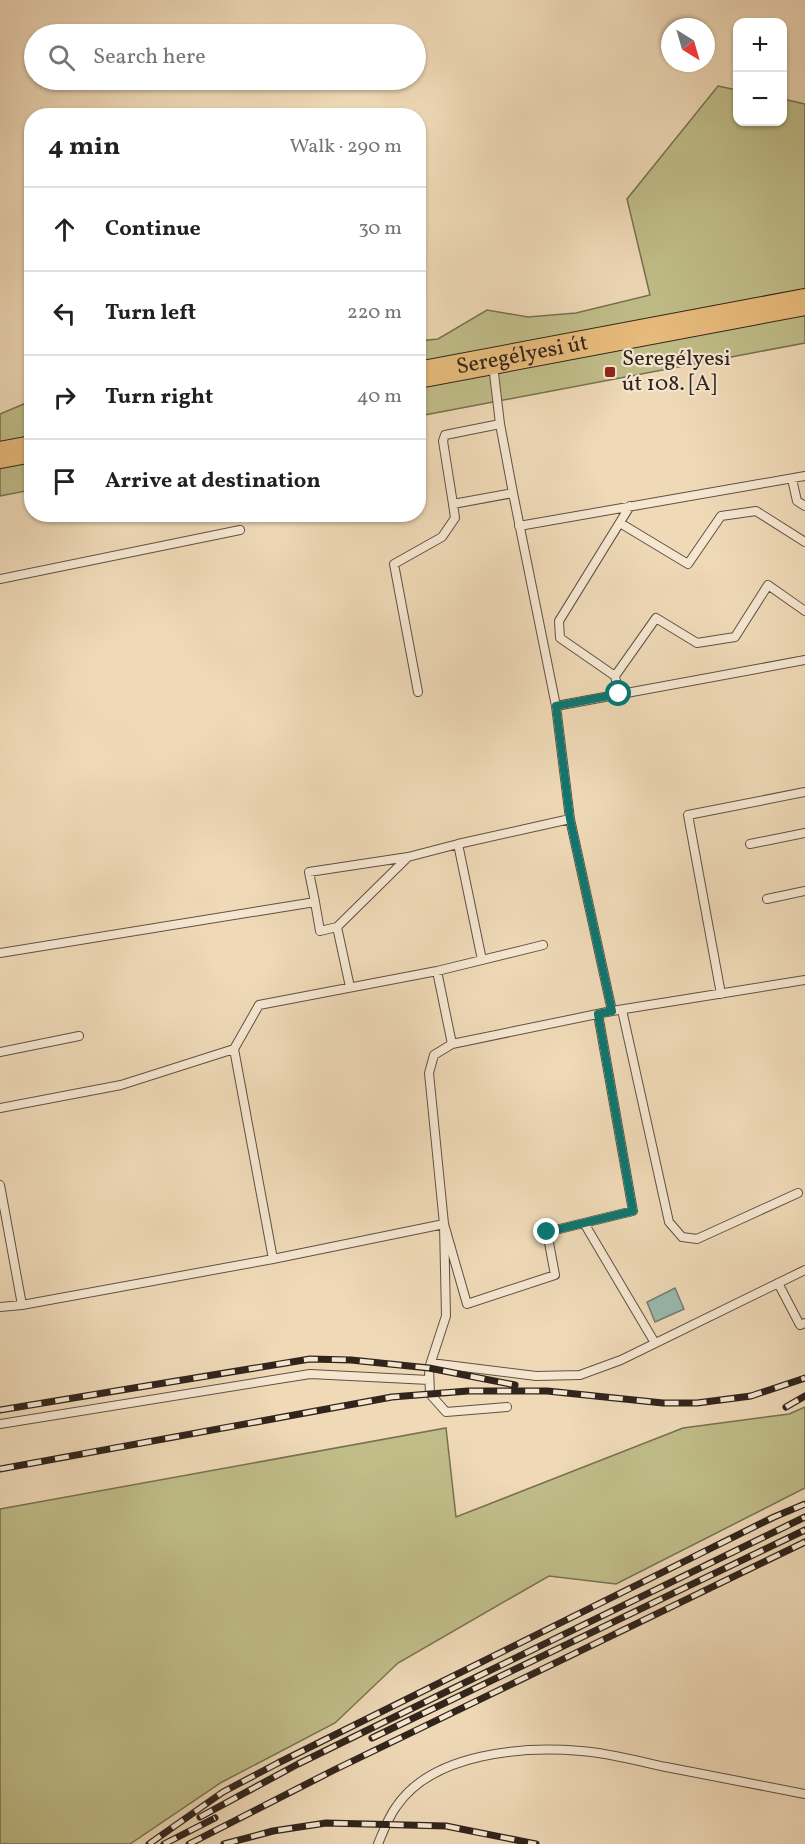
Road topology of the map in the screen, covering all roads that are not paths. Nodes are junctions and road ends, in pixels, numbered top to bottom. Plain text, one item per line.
1 (805, 302) edge
2 (493, 361) junction
3 (426, 374) edge
4 (500, 424) junction
5 (24, 450) edge
6 (0, 455) edge
7 (805, 476) edge
8 (792, 479) junction
9 (513, 493) junction
10 (453, 504) junction
11 (630, 506) junction
12 (805, 506) edge
13 (620, 523) junction
14 (519, 526) junction
15 (240, 530) dead end
16 (805, 542) edge
17 (0, 579) edge
18 (805, 611) edge
19 (805, 660) edge
20 (615, 676) junction
21 (418, 692) dead end
22 (619, 694) junction
23 (556, 706) junction
24 (805, 792) edge
25 (570, 819) junction
26 (805, 833) edge
27 (458, 844) junction
28 (750, 844) dead end
29 (408, 857) junction
30 (805, 891) edge
31 (767, 899) dead end
32 (315, 902) junction
33 (336, 927) junction
34 (543, 945) dead end
35 (0, 953) edge
36 (482, 960) junction
37 (437, 971) junction
38 (805, 980) edge
39 (350, 987) junction
40 (721, 994) junction
41 (622, 1010) junction
42 (612, 1011) junction
43 (598, 1014) junction
44 (79, 1036) dead end
45 (452, 1044) junction
46 (234, 1049) junction
47 (0, 1052) edge
48 (0, 1108) edge
49 (0, 1185) edge
50 (798, 1193) dead end
51 (584, 1223) junction
52 (444, 1224) junction
53 (273, 1259) junction
54 (805, 1270) edge
55 (778, 1283) junction
56 (22, 1305) junction
57 (0, 1306) edge
58 (805, 1323) edge
59 (656, 1343) junction
60 (431, 1363) junction
61 (429, 1380) junction
62 (507, 1407) dead end
63 (0, 1424) edge
64 (805, 1794) edge
65 (378, 1844) edge

1 - 2 main road, Seregélyesi út
2 - 3 main road, Seregélyesi út
2 - 4 lane
4 - 9 lane
4 - 10 lane
5 - 6 main road
7 - 8 lane
8 - 11 lane
8 - 12 lane
9 - 10 lane
9 - 14 lane
10 - 21 lane
11 - 13 lane
11 - 14 lane
13 - 16 lane
13 - 20 lane
14 - 23 lane
15 - 17 lane
18 - 20 lane
19 - 22 lane
20 - 22 lane
22 - 23 lane
23 - 25 lane
24 - 40 lane
25 - 27 lane
25 - 42 lane
26 - 28 lane
27 - 29 lane
27 - 36 lane
29 - 32 lane
29 - 33 lane
30 - 31 lane
32 - 33 lane
32 - 35 lane
33 - 39 lane
34 - 36 lane
36 - 37 lane
37 - 39 lane
37 - 45 lane
38 - 40 lane
39 - 46 lane
40 - 41 lane
41 - 42 lane
41 - 50 lane
42 - 43 lane
43 - 45 lane
43 - 51 lane
44 - 47 lane
45 - 52 lane
46 - 48 lane
46 - 53 lane
49 - 56 lane
51 - 52 lane
51 - 59 lane
52 - 53 lane
52 - 60 lane
53 - 56 lane
54 - 55 lane
55 - 58 lane
55 - 59 lane
56 - 57 lane
59 - 60 lane
60 - 61 lane
61 - 62 lane
61 - 63 lane
64 - 65 lane

